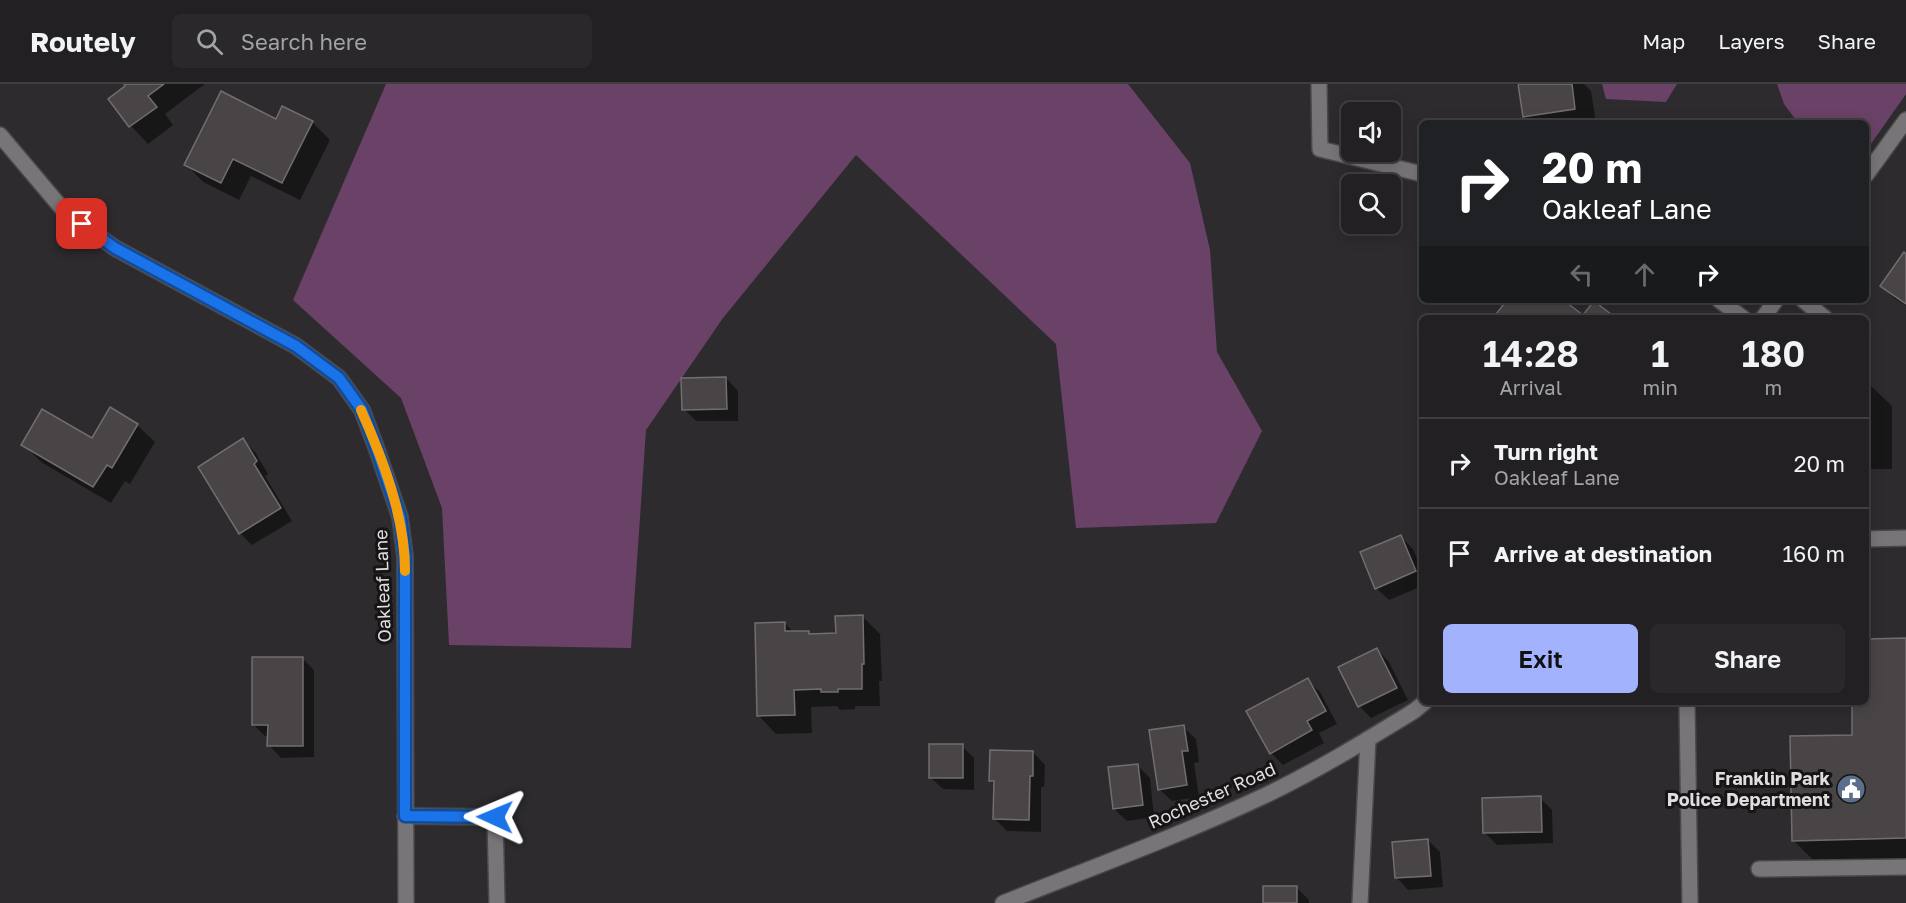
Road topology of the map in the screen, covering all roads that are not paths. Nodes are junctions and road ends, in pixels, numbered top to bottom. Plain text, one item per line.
1 (1318, 84) edge
2 (1906, 120) edge
3 (0, 135) edge
4 (1869, 172) edge
5 (1419, 173) edge
6 (1723, 303) edge
7 (1774, 303) edge
8 (1807, 303) edge
9 (1739, 315) edge
10 (1764, 315) edge
11 (1821, 315) edge
12 (1906, 538) edge
13 (1869, 539) edge
14 (1421, 705) edge
15 (1687, 705) edge
16 (1368, 739) junction
17 (405, 816) junction
18 (1906, 867) edge
19 (1759, 869) dead end
20 (406, 903) edge
21 (498, 903) edge
22 (1003, 903) edge
23 (1360, 903) edge
24 (1690, 903) edge

1 - 5 street
2 - 4 street
3 - 17 street, Oakleaf Lane
6 - 9 street
7 - 10 street
8 - 11 street
12 - 13 street
14 - 16 street, Rochester Road
15 - 24 street
16 - 22 street, Rochester Road
16 - 23 street
17 - 20 street, Oakleaf Lane
17 - 21 street
18 - 19 street

